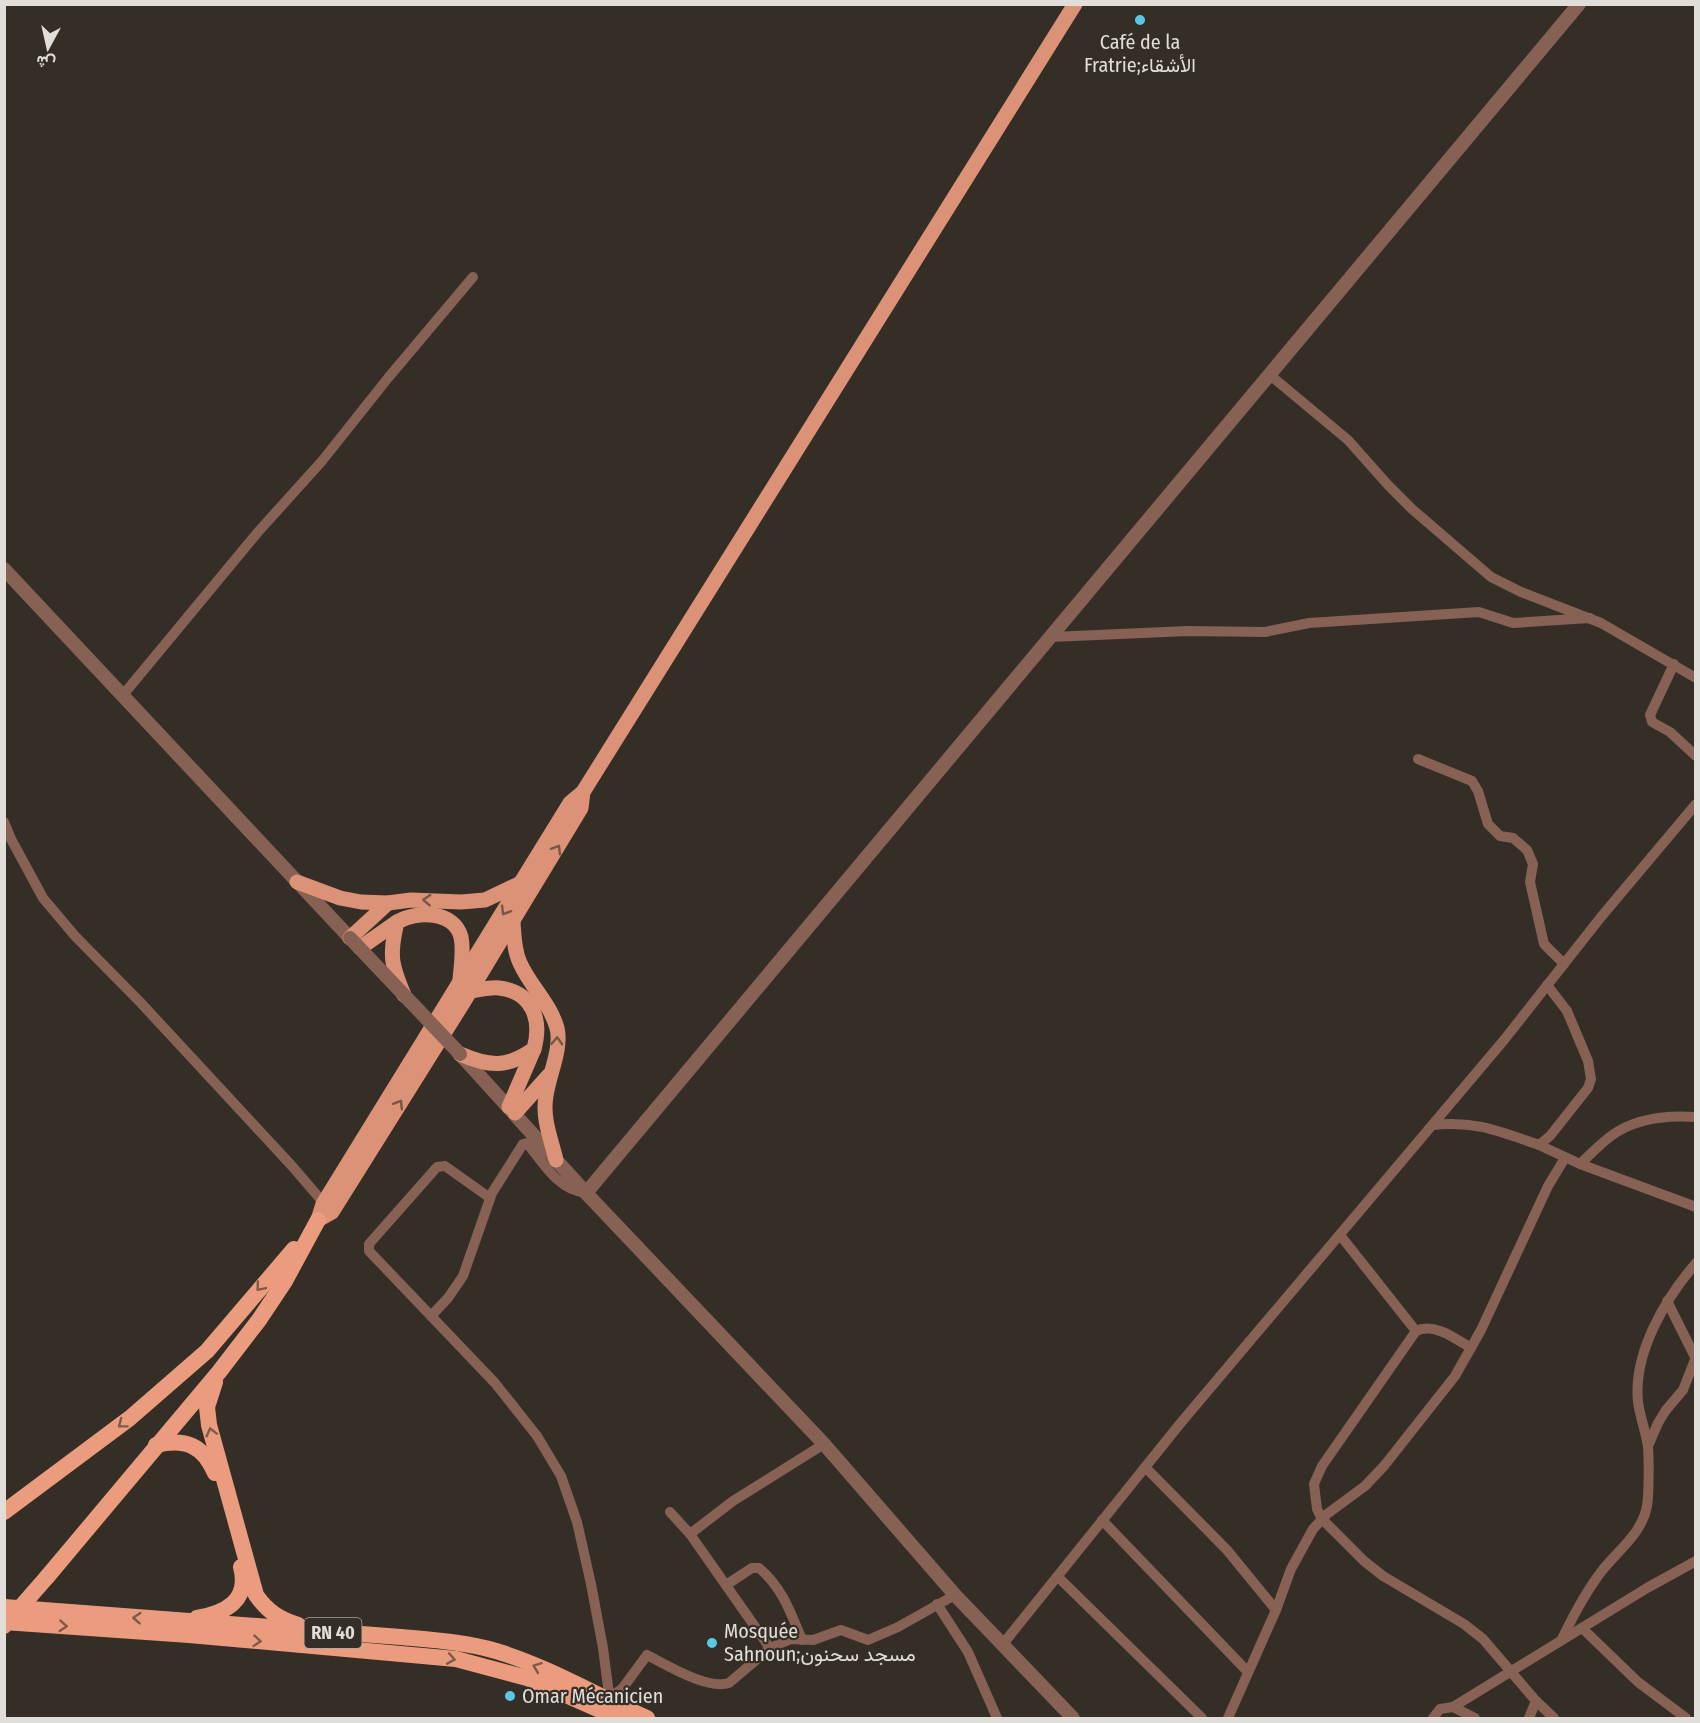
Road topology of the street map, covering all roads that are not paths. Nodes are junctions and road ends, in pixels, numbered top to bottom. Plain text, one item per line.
1 (1075, 4) edge
2 (1580, 4) edge
3 (473, 277) dead end
4 (1270, 375) junction
5 (4, 569) edge
6 (1590, 618) junction
7 (1051, 637) junction
8 (1674, 664) junction
9 (1695, 678) edge
10 (123, 695) junction
11 (1695, 756) edge
12 (1418, 759) dead end
13 (583, 792) junction
14 (1695, 804) edge
15 (4, 822) edge
16 (297, 882) junction
17 (523, 882) junction
18 (388, 903) junction
19 (397, 922) junction
20 (513, 922) junction
21 (355, 943) junction
22 (1564, 964) junction
23 (1547, 985) junction
24 (465, 987) junction
25 (404, 995) junction
26 (534, 1049) junction
27 (460, 1054) junction
28 (550, 1074) junction
29 (512, 1110) junction
30 (1695, 1117) edge
31 (1433, 1125) junction
32 (1539, 1145) junction
33 (1565, 1158) junction
34 (556, 1160) junction
35 (1580, 1164) junction
36 (586, 1193) junction
37 (490, 1198) junction
38 (1695, 1206) edge
39 (322, 1216) junction
40 (1340, 1235) junction
41 (1695, 1263) edge
42 (1667, 1301) junction
43 (431, 1316) junction
44 (1416, 1331) junction
45 (1471, 1348) junction
46 (1695, 1357) edge
47 (219, 1372) junction
48 (824, 1444) junction
49 (156, 1445) junction
50 (1648, 1446) junction
51 (1146, 1467) junction
52 (4, 1512) edge
53 (670, 1512) dead end
54 (1323, 1519) junction
55 (1102, 1520) junction
56 (690, 1534) junction
57 (1695, 1561) edge
58 (1058, 1577) junction
59 (726, 1585) junction
60 (955, 1595) junction
61 (937, 1604) junction
62 (4, 1607) edge
63 (1276, 1610) junction
64 (176, 1621) junction
65 (4, 1624) edge
66 (1582, 1628) junction
67 (322, 1632) junction
68 (1562, 1639) junction
69 (802, 1640) junction
70 (1004, 1644) junction
71 (770, 1648) junction
72 (1509, 1671) junction
73 (1248, 1672) junction
74 (1536, 1701) junction
75 (1453, 1707) junction
76 (611, 1708) edge
77 (1065, 1716) edge
78 (647, 1719) edge
79 (997, 1719) edge
80 (1202, 1719) edge
81 (1228, 1719) edge
82 (1433, 1719) edge
83 (1474, 1719) edge
84 (1529, 1719) edge
85 (1554, 1719) edge
86 (1686, 1719) edge

1 - 13 main road
2 - 4 street
3 - 10 street
4 - 6 street
4 - 7 street
5 - 10 street
6 - 7 street
6 - 8 street
7 - 36 street
8 - 9 street
8 - 11 street
10 - 16 street
12 - 22 street
13 - 17 main road
20 -> 13 main road
14 - 22 street
15 - 39 street
16 - 18 main road
16 - 21 street
17 -> 18 main road
17 -> 24 main road
18 - 21 main road
19 - 21 main road
19 - 24 main road
19 - 25 main road
20 - 24 main road
28 -> 20 main road
21 - 25 street, bridge
22 - 23 street
23 - 31 street
23 - 32 street
24 - 26 main road
24 - 39 main road
25 - 27 street, bridge
26 - 27 main road
26 - 29 main road
27 - 29 street
28 - 29 main road
28 - 34 main road
29 - 34 street
30 - 35 street
31 - 32 street
31 - 40 street
32 - 33 street
33 - 35 street
33 - 45 street
34 - 36 street
35 - 38 street
36 - 37 street
36 - 48 street
37 - 43 street
37 - 43 street
39 - 47 highway
39 -> 52 highway
40 - 44 street
40 - 51 street
41 - 42 street
42 - 46 street
42 - 50 street
43 - 76 street
44 - 45 street
44 - 54 street
45 - 54 street
46 - 50 street
47 - 49 highway
67 -> 47 highway
48 - 56 street
48 - 60 street
49 - 64 highway
49 - 65 highway, bridge
50 - 68 street
51 - 55 street
51 - 63 street
53 - 56 street
54 - 63 street
54 - 72 street
55 - 58 street
55 - 73 street
56 - 59 street
57 - 66 street
58 - 70 street
58 - 80 street
59 - 69 street
59 - 71 street
60 - 61 street
60 - 70 street
61 - 69 street
61 - 79 street
64 -> 62 highway, RN 40
63 - 73 street
64 - 67 highway, RN 40
65 -> 76 highway, RN 40
66 - 68 street
66 - 86 street
76 -> 67 highway, RN 40
68 - 72 street
69 - 71 street
70 - 77 street
71 - 76 street
72 - 74 street
72 - 75 street
73 - 81 street
74 - 84 street
74 - 85 street
75 - 82 street
75 - 83 street
76 - 78 highway, RN 40

